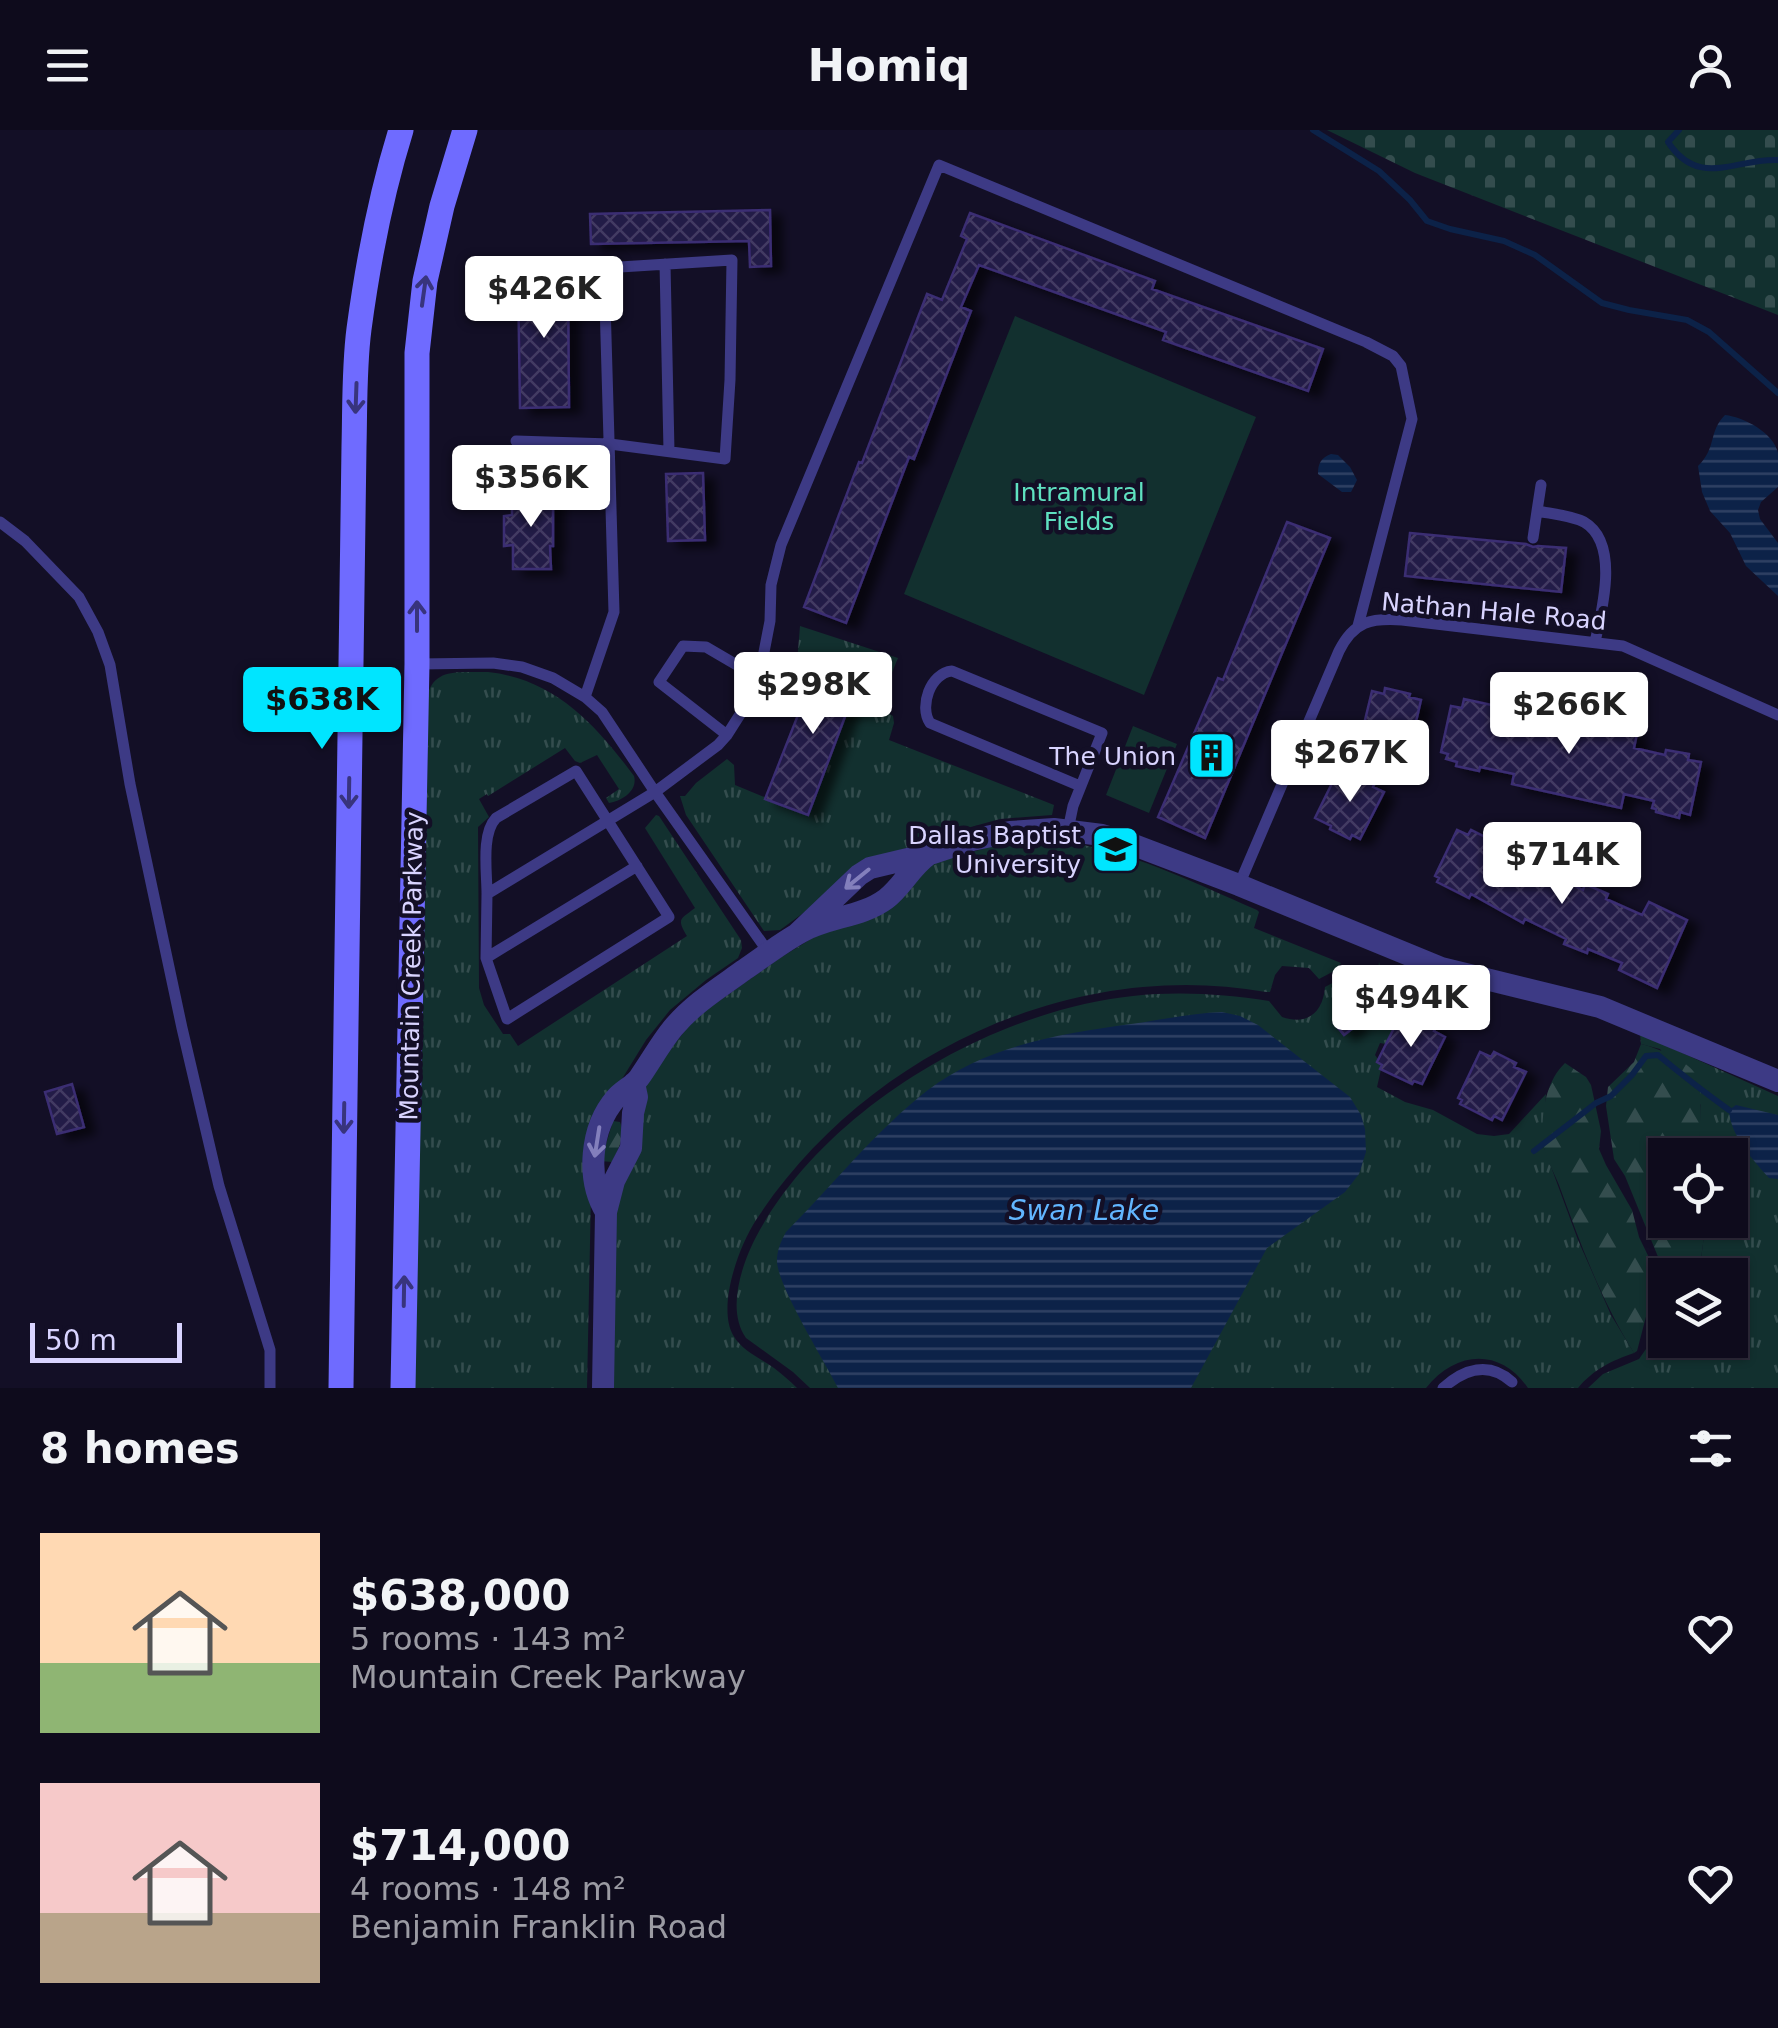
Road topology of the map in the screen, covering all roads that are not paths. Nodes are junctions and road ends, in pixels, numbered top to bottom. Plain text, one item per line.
1 (401, 130) edge
2 (465, 130) edge
3 (665, 264) junction
4 (516, 441) dead end
5 (610, 444) junction
6 (669, 452) junction
7 (1541, 485) dead end
8 (1538, 511) junction
9 (0, 522) edge
10 (1534, 538) dead end
11 (1358, 626) junction
12 (1595, 642) junction
13 (417, 664) junction
14 (759, 678) junction
15 (584, 697) junction
16 (1778, 715) edge
17 (726, 735) junction
18 (1080, 786) junction
19 (655, 792) junction
20 (609, 820) junction
21 (1068, 830) junction
22 (932, 852) junction
23 (638, 866) junction
24 (1238, 885) junction
25 (487, 894) junction
26 (797, 934) junction
27 (769, 953) junction
28 (486, 958) junction
29 (1778, 1080) edge
30 (634, 1083) junction
31 (606, 1212) junction
32 (1511, 1386) edge
33 (270, 1388) edge
34 (341, 1388) edge
35 (402, 1388) edge
36 (604, 1388) edge
37 (1443, 1388) edge

1 -> 34 main road
13 -> 2 main road, Mountain Creek Parkway
3 - 5 lane
3 - 6 lane
3 - 6 lane
4 - 5 lane
5 - 6 lane
5 - 15 lane
7 - 8 lane
8 - 10 lane
8 - 12 lane
9 - 33 lane
11 - 12 lane, Nathan Hale Road
11 - 14 lane
11 - 24 lane, Nathan Hale Road
12 - 16 lane, Nathan Hale Road
13 - 15 lane
35 -> 13 main road, Mountain Creek Parkway
14 - 17 lane
14 - 17 lane
15 - 19 lane
17 - 19 lane
18 - 18 lane
18 - 21 lane
19 - 20 lane
19 - 27 lane
20 - 23 lane
20 - 25 lane
20 - 25 lane
21 - 22 street
21 - 24 street
22 - 26 street
22 -> 26 street
23 - 28 lane
23 - 28 lane
24 - 29 street
25 - 28 lane
26 - 27 street
27 - 30 street
30 - 31 street
30 -> 31 street
31 - 36 street
32 - 37 lane

